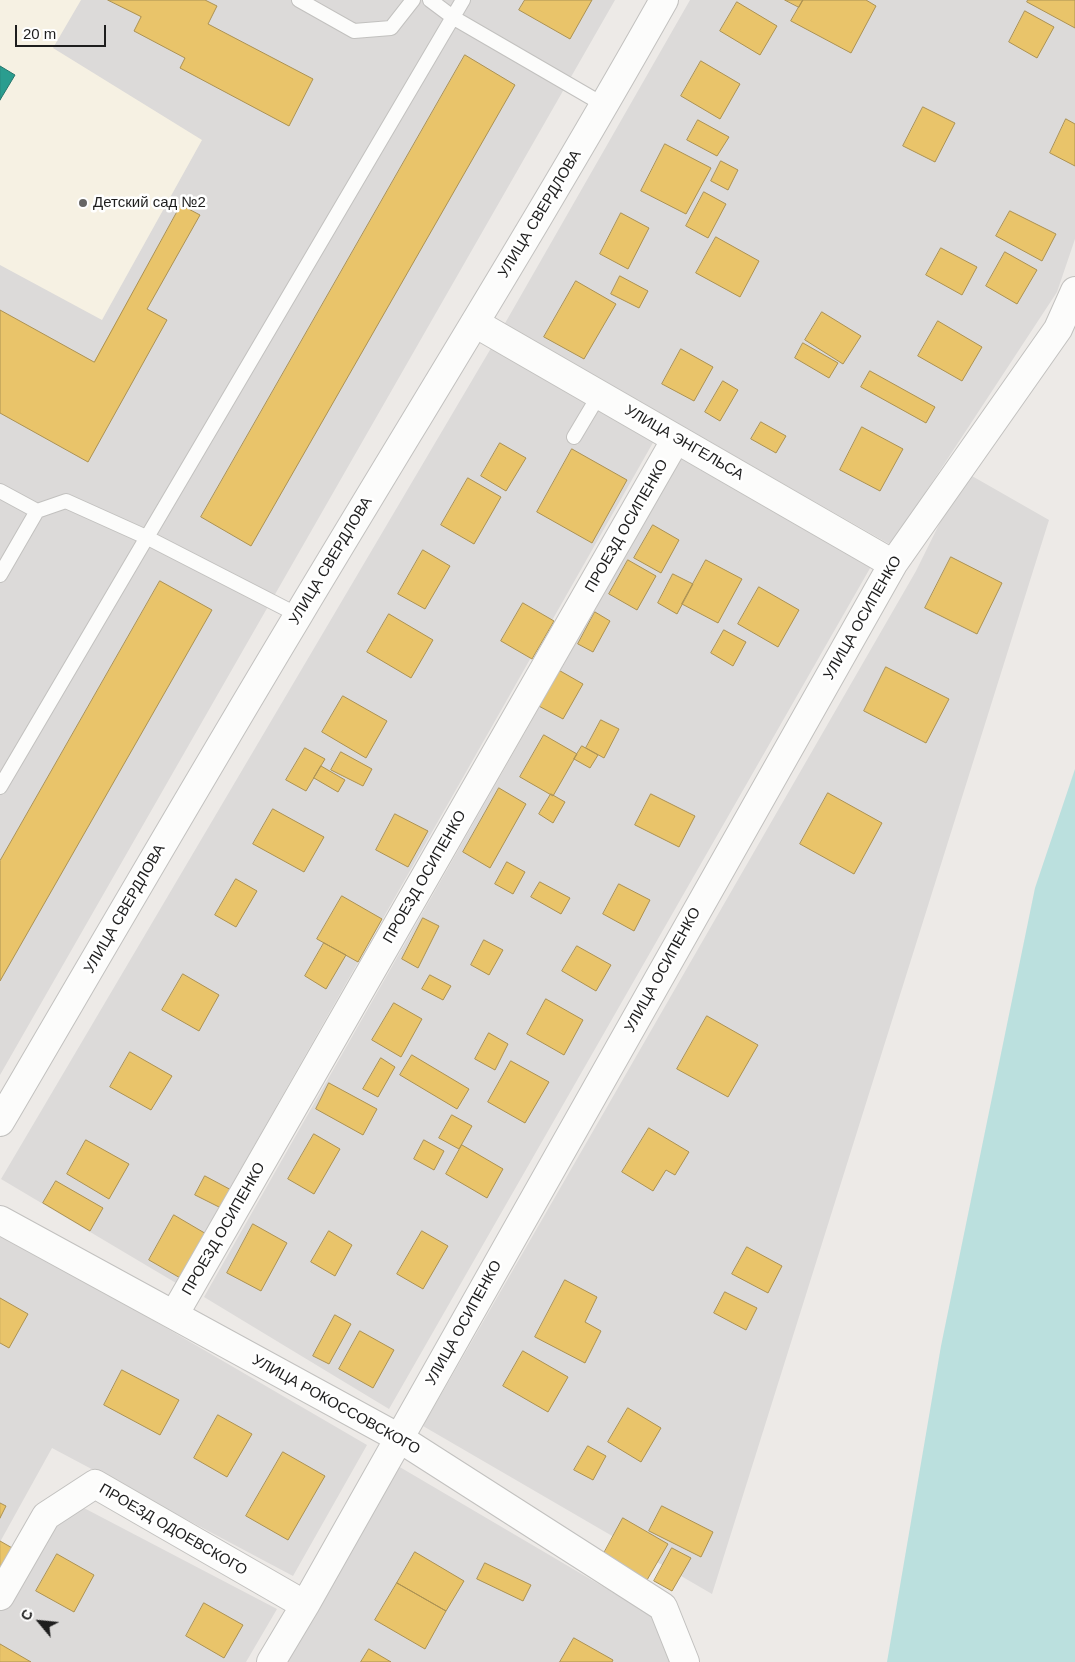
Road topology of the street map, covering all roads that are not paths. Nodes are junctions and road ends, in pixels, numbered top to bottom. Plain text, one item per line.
1 (299, 0) edge
2 (413, 0) edge
3 (430, 0) edge
4 (463, 0) edge
5 (664, 0) edge
6 (454, 18) junction
7 (604, 105) junction
8 (1075, 291) edge
9 (475, 323) junction
10 (599, 394) junction
11 (574, 437) dead end
12 (676, 439) junction
13 (0, 491) edge
14 (37, 511) junction
15 (146, 537) junction
16 (893, 564) junction
17 (0, 575) edge
18 (298, 615) junction
19 (0, 787) edge
20 (0, 1122) edge
21 (0, 1220) edge
22 (174, 1316) junction
23 (399, 1438) junction
24 (0, 1596) edge
25 (305, 1605) junction
26 (270, 1662) edge
27 (685, 1662) edge

1 - 2 lane
3 - 6 lane
4 - 6 lane
5 - 7 street, УЛИЦА СВЕРДЛОВА
6 - 7 lane
6 - 15 lane
7 - 9 street, УЛИЦА СВЕРДЛОВА
8 - 16 street, УЛИЦА ОСИПЕНКО
9 - 10 street, УЛИЦА ЭНГЕЛЬСА
9 - 18 street, УЛИЦА СВЕРДЛОВА
10 - 11 lane
10 - 12 street, УЛИЦА ЭНГЕЛЬСА
12 - 16 street, УЛИЦА ЭНГЕЛЬСА
12 - 22 street, ПРОЕЗД ОСИПЕНКО
13 - 14 lane
14 - 15 lane
14 - 17 lane
15 - 18 lane
15 - 19 lane
16 - 23 street, УЛИЦА ОСИПЕНКО
18 - 20 street, УЛИЦА СВЕРДЛОВА
21 - 22 street, УЛИЦА РОКОССОВСКОГО
22 - 23 street, УЛИЦА РОКОССОВСКОГО
23 - 25 street, УЛИЦА ОСИПЕНКО
23 - 27 street, УЛИЦА РОКОССОВСКОГО
24 - 25 street, ПРОЕЗД ОДОЕВСКОГО
25 - 26 street, УЛИЦА ОСИПЕНКО

